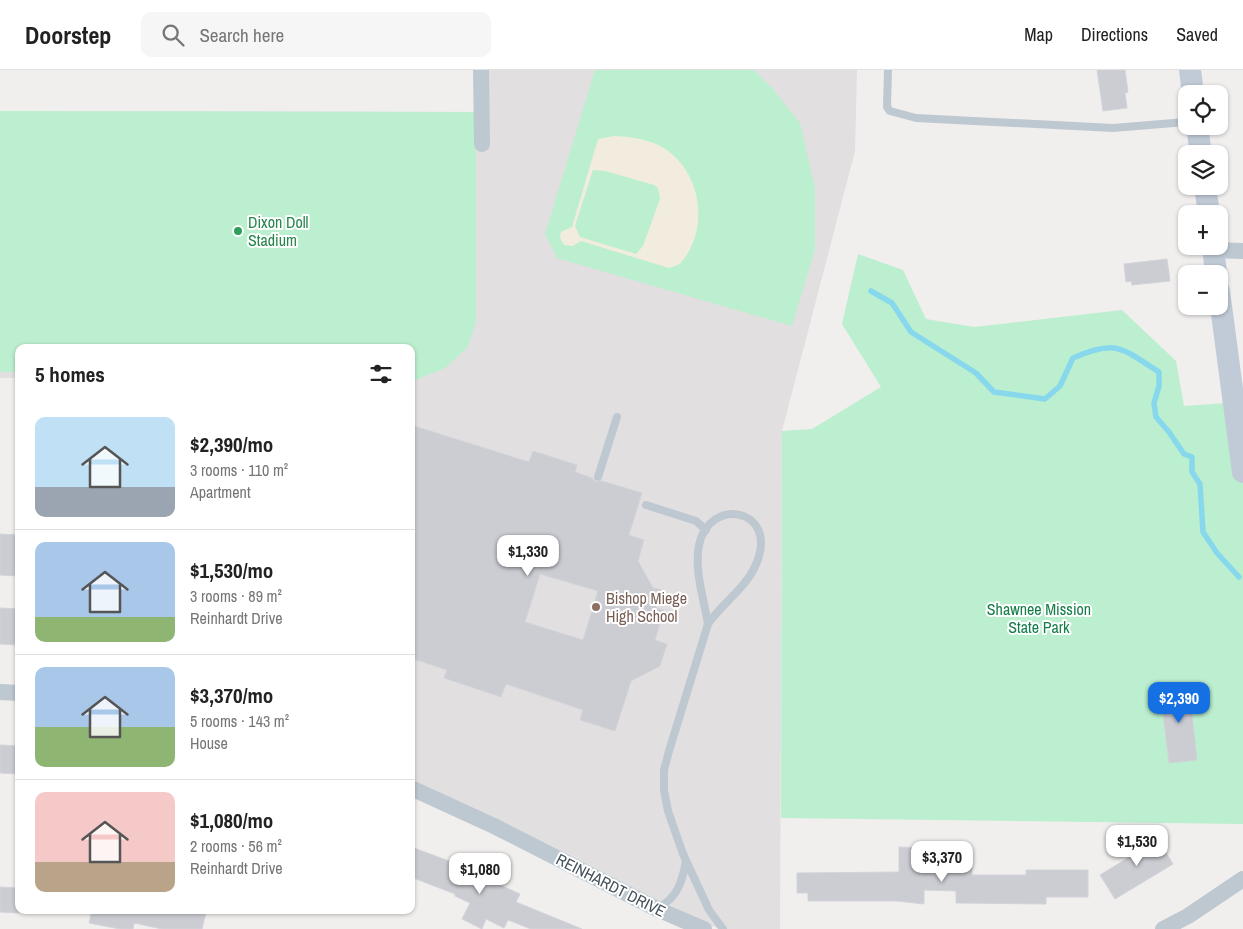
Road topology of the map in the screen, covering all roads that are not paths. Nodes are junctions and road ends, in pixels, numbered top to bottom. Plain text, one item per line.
1 (481, 70) edge
2 (888, 70) edge
3 (1190, 70) edge
4 (1192, 85) edge
5 (1178, 123) edge
6 (482, 144) dead end
7 (1228, 249) edge
8 (1243, 250) edge
9 (1223, 315) edge
10 (616, 416) dead end
11 (1241, 441) edge
12 (1243, 472) edge
13 (598, 477) dead end
14 (646, 505) dead end
15 (706, 530) junction
16 (708, 624) junction
17 (0, 692) edge
18 (15, 694) edge
19 (415, 790) edge
20 (686, 861) junction
21 (1243, 879) edge
22 (657, 909) junction
23 (704, 929) edge
24 (723, 929) edge
25 (1163, 929) edge

1 - 6 street
2 - 5 lane
3 - 4 main road
7 - 8 street
9 - 11 main road
10 - 13 lane
11 - 12 main road
14 - 15 lane
15 - 16 lane
15 - 16 lane
16 - 20 lane
17 - 18 street
19 - 22 street, REINHARDT DRIVE
20 - 22 lane
20 - 24 lane
21 - 25 street
22 - 23 street, REINHARDT DRIVE

